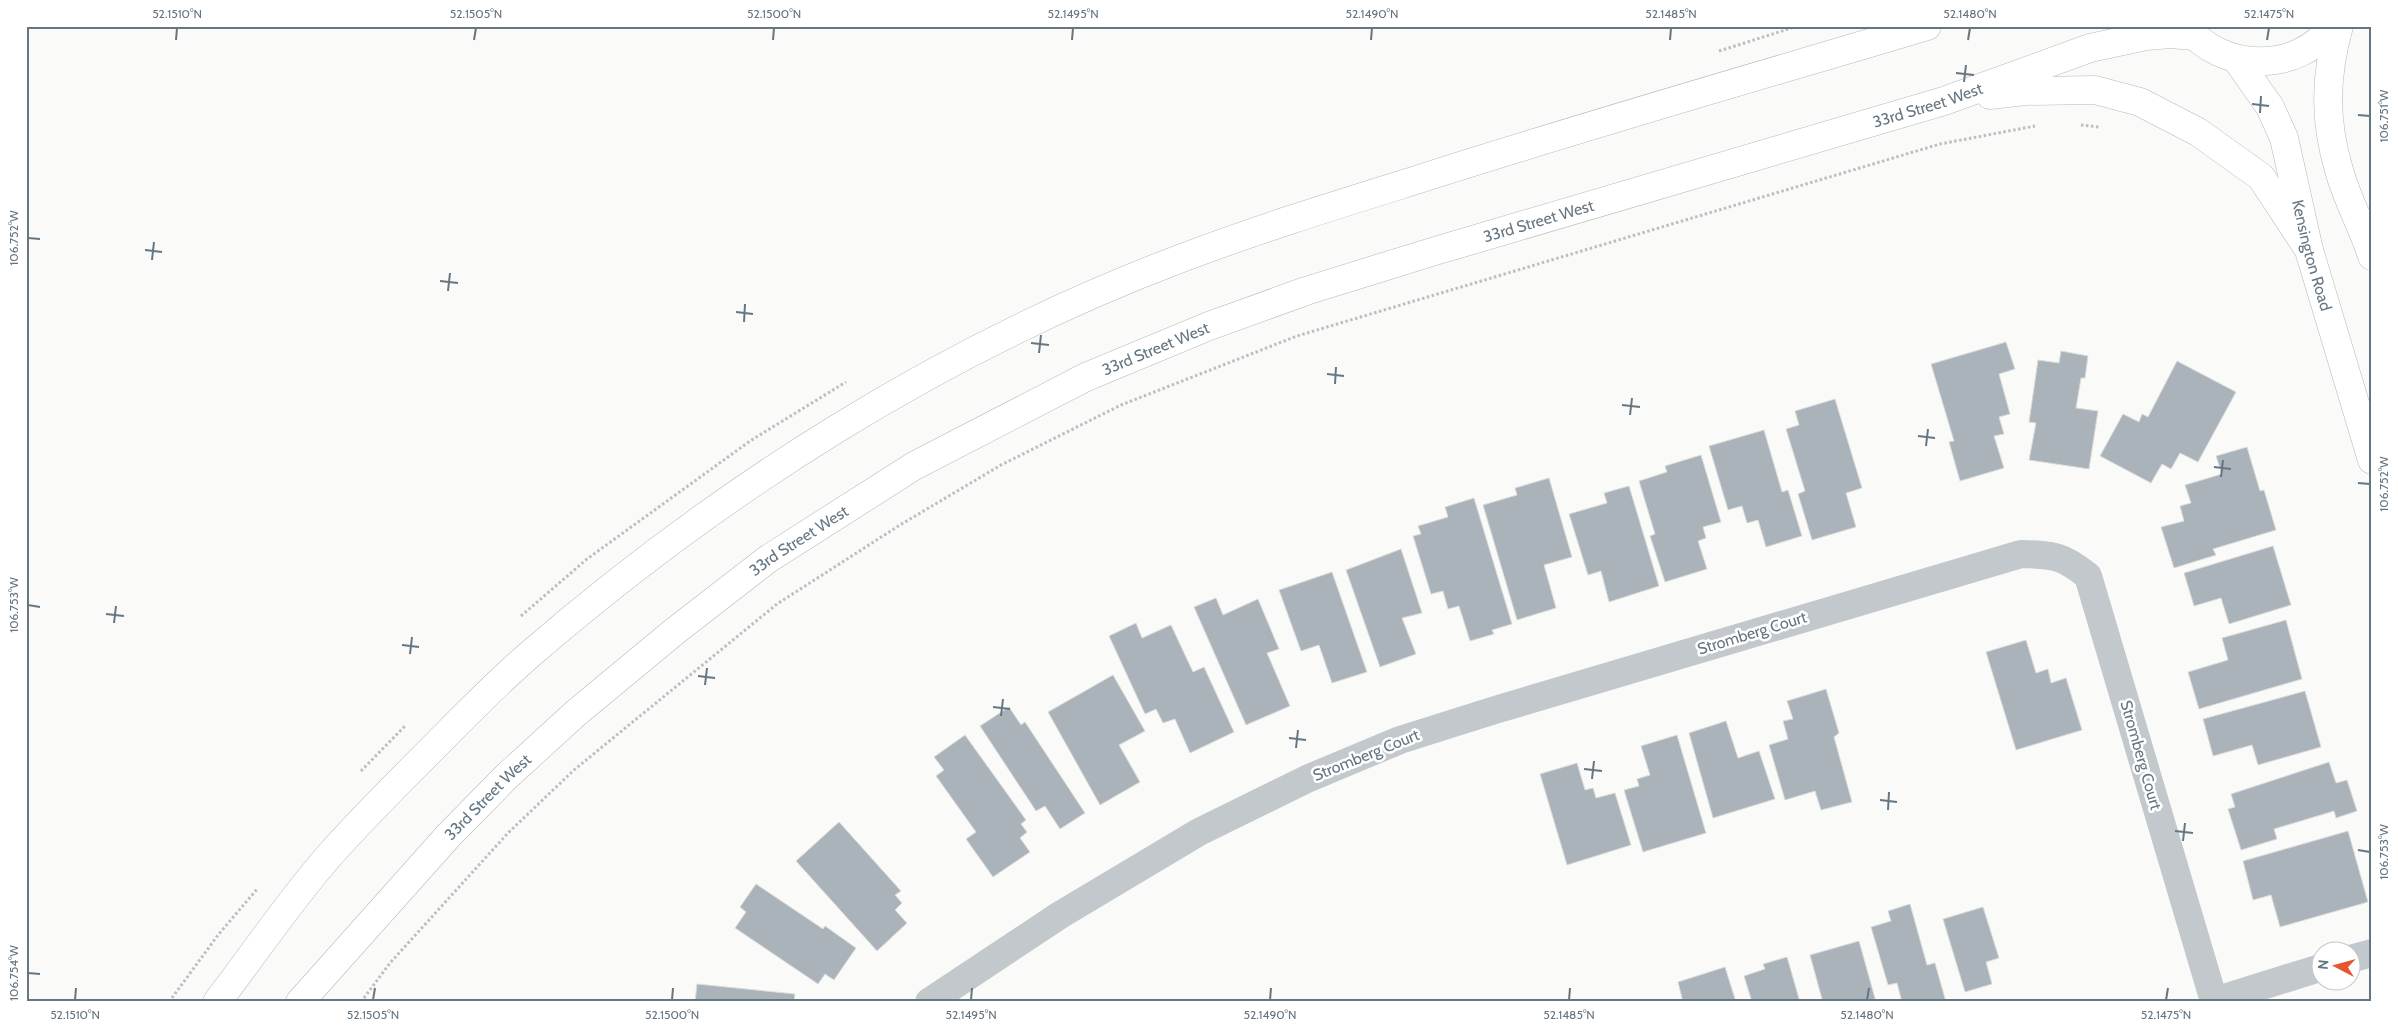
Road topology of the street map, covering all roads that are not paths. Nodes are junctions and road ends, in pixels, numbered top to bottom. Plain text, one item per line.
1 (1927, 26) edge
2 (2332, 26) edge
3 (2339, 26) edge
4 (2190, 31) edge
5 (2236, 60) junction
6 (1944, 101) junction
7 (2309, 250) junction
8 (2372, 256) edge
9 (2372, 460) edge
10 (2310, 971) edge
11 (2212, 1001) edge
12 (217, 1002) edge
13 (300, 1002) edge
14 (929, 1002) edge

1 - 12 main road
2 - 5 main road, 33rd Street West
3 - 8 main road
4 - 5 main road, 33rd Street West
4 - 6 main road, 33rd Street West
5 - 7 main road, Kensington Road
6 - 7 main road
6 - 13 main road, 33rd Street West
7 - 9 main road, Kensington Road
10 - 11 street, Stromberg Court
11 - 14 street, Stromberg Court

